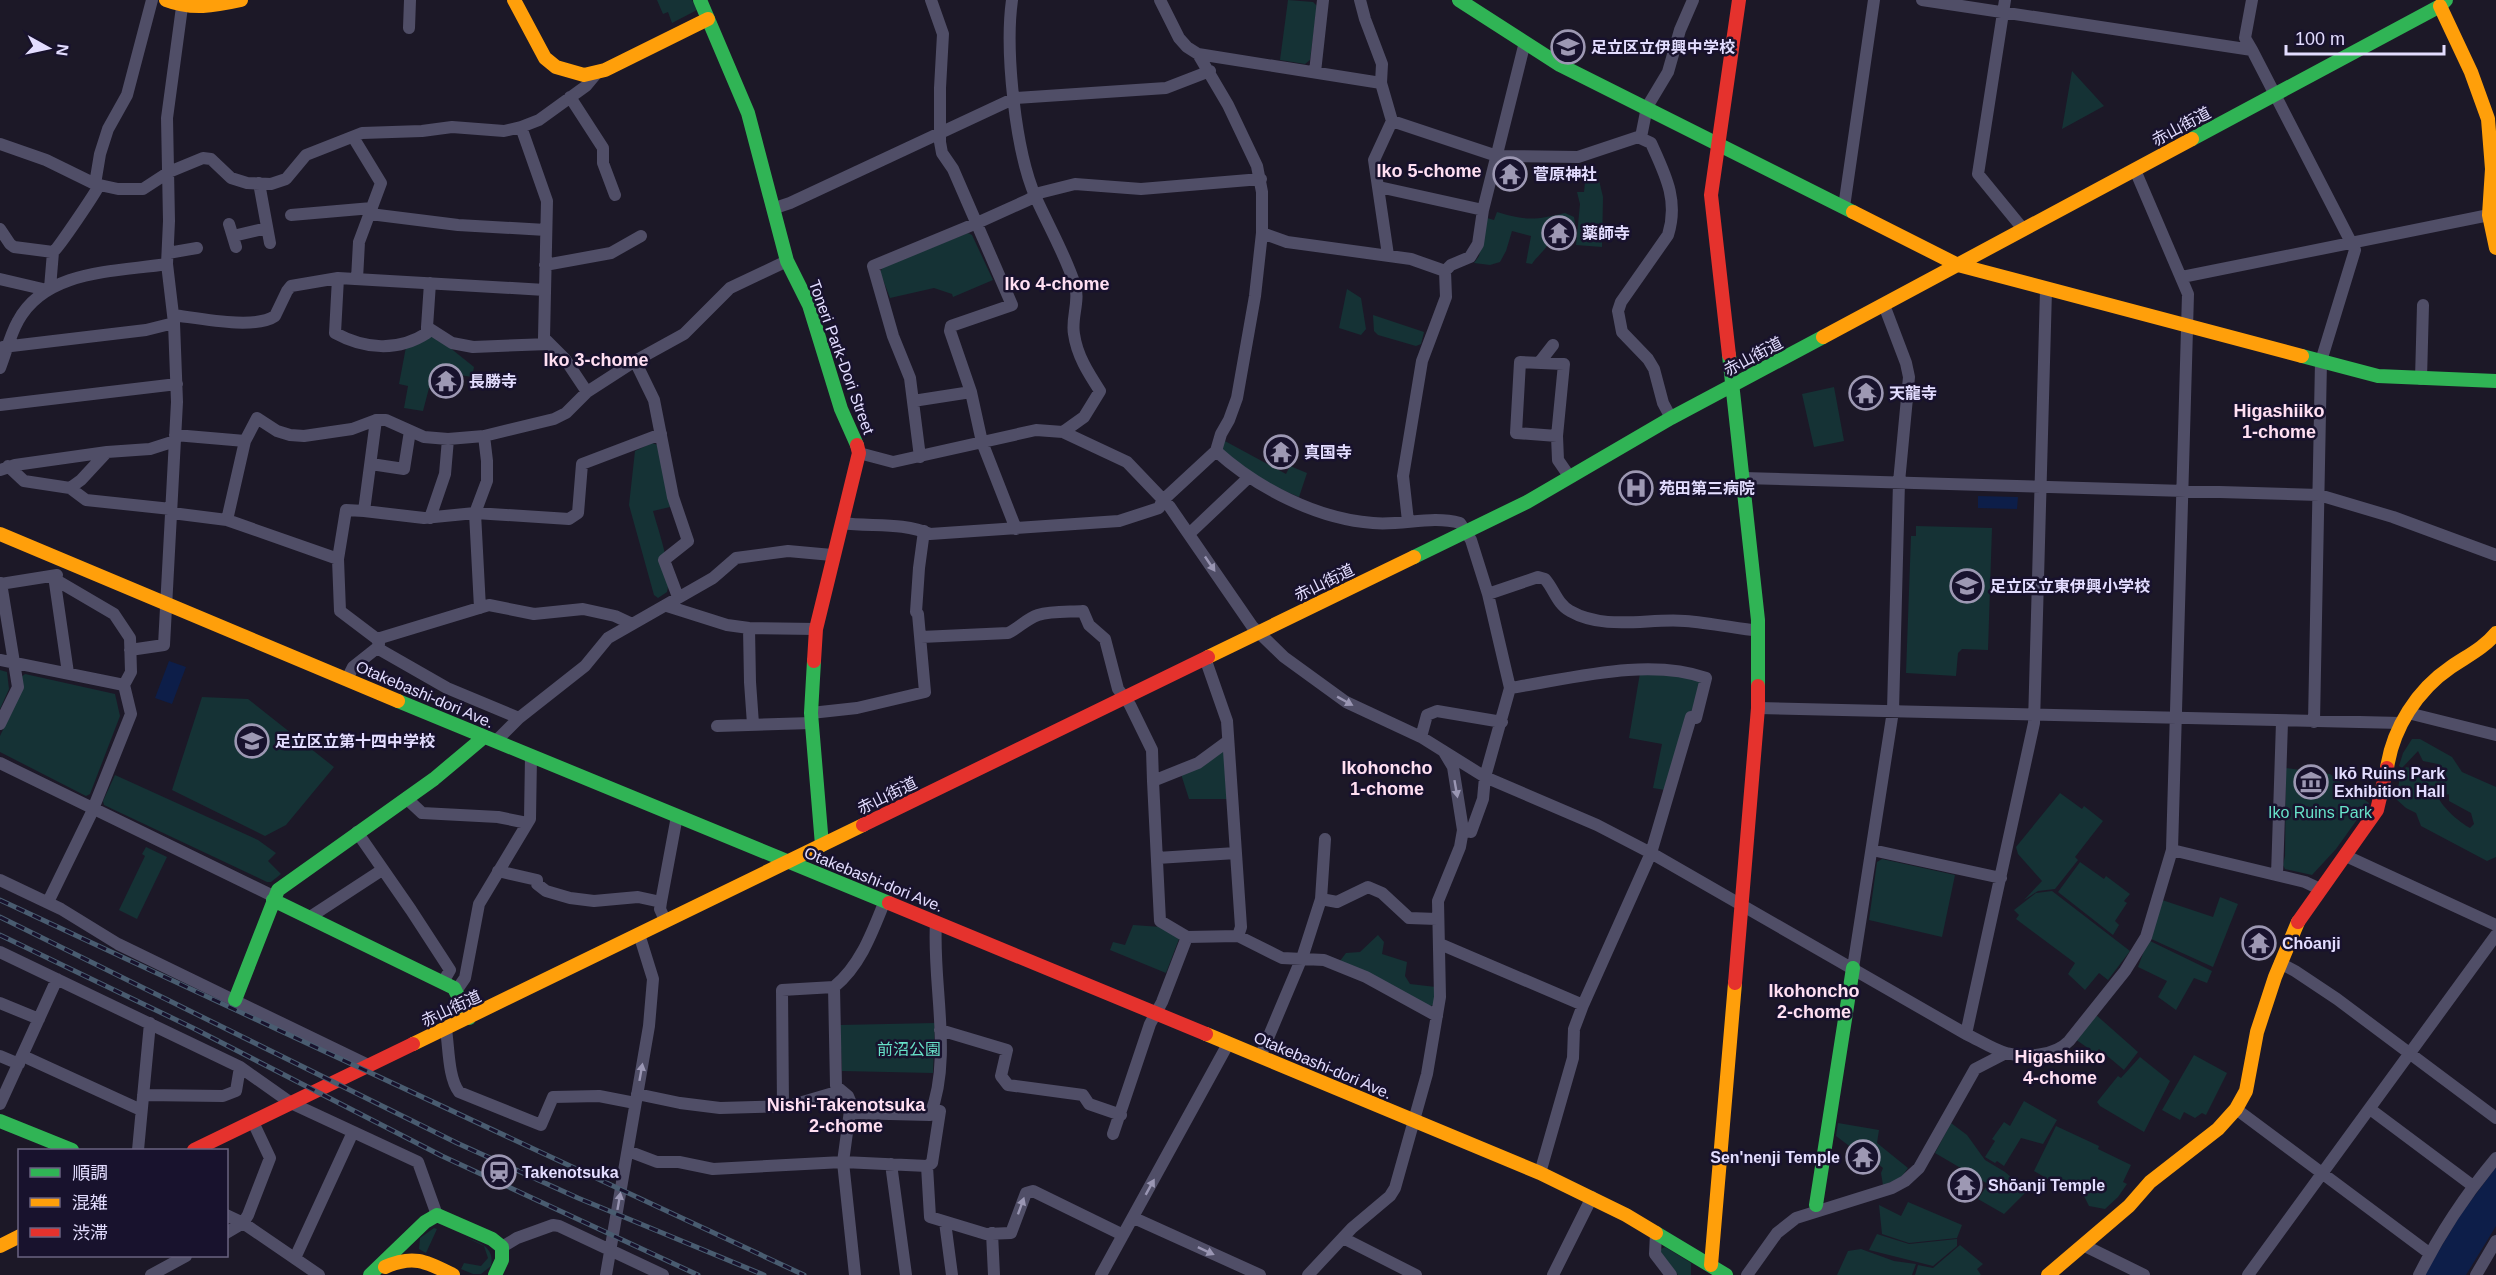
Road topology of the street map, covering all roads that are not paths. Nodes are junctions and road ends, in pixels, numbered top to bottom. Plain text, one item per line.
1 (152, 0) edge
2 (166, 0) edge
3 (241, 0) edge
4 (410, 0) edge
5 (514, 0) edge
6 (700, 0) edge
7 (931, 0) edge
8 (1012, 0) edge
9 (1160, 0) edge
10 (1323, 0) edge
11 (1360, 0) edge
12 (1459, 0) edge
13 (1693, 0) edge
14 (1739, 0) edge
15 (1874, 0) edge
16 (1922, 0) edge
17 (2252, 0) edge
18 (2443, 3) edge
19 (1474, 4) edge
20 (2004, 6) edge
21 (182, 7) junction
22 (708, 19) junction
23 (409, 28) dead end
24 (1525, 42) junction
25 (2252, 50) junction
26 (1198, 54) junction
27 (1210, 71) junction
28 (1315, 72) junction
29 (596, 74) junction
30 (1381, 83) junction
31 (2276, 94) junction
32 (570, 97) junction
33 (1015, 98) junction
34 (1647, 108) junction
35 (1392, 120) junction
36 (520, 127) junction
37 (940, 134) junction
38 (353, 137) junction
39 (1641, 137) junction
40 (1717, 143) junction
41 (0, 144) edge
42 (1497, 156) junction
43 (2135, 170) junction
44 (169, 172) junction
45 (1260, 179) junction
46 (2493, 180) edge
47 (259, 183) junction
48 (97, 184) junction
49 (1379, 186) junction
50 (615, 195) dead end
51 (1035, 196) junction
52 (1844, 207) junction
53 (775, 208) junction
54 (1483, 210) junction
55 (371, 211) junction
56 (291, 214) dead end
57 (2489, 215) junction
58 (977, 223) junction
59 (267, 228) junction
60 (0, 229) edge
61 (2023, 229) junction
62 (546, 230) junction
63 (1262, 233) junction
64 (233, 236) dead end
65 (640, 236) dead end
66 (2351, 242) junction
67 (270, 243) dead end
68 (197, 248) dead end
69 (2496, 248) edge
70 (52, 252) junction
71 (1388, 255) junction
72 (167, 259) junction
73 (787, 261) junction
74 (545, 265) junction
75 (1958, 265) junction
76 (1445, 271) junction
77 (2182, 277) junction
78 (338, 278) junction
79 (0, 279) edge
80 (357, 279) junction
81 (430, 283) junction
82 (48, 289) junction
83 (545, 290) junction
84 (2046, 290) junction
85 (1884, 305) junction
86 (2426, 312) dead end
87 (173, 319) junction
88 (2186, 326) junction
89 (427, 327) junction
90 (549, 344) junction
91 (1553, 345) dead end
92 (4, 347) edge
93 (635, 361) junction
94 (2321, 361) junction
95 (1539, 363) junction
96 (0, 368) edge
97 (2421, 379) junction
98 (2496, 381) edge
99 (177, 384) junction
100 (1733, 385) junction
101 (587, 392) junction
102 (971, 392) junction
103 (913, 401) junction
104 (0, 405) edge
105 (1671, 418) junction
106 (376, 420) junction
107 (410, 431) junction
108 (1063, 432) junction
109 (661, 434) junction
110 (484, 436) junction
111 (1557, 436) junction
112 (175, 438) junction
113 (448, 439) junction
114 (245, 441) junction
115 (982, 442) junction
116 (107, 452) junction
117 (1216, 452) junction
118 (859, 453) junction
119 (920, 457) junction
120 (371, 464) junction
121 (4, 468) edge
122 (1569, 476) junction
123 (1248, 478) junction
124 (1743, 478) junction
125 (1899, 482) junction
126 (2040, 486) junction
127 (70, 488) junction
128 (2181, 490) junction
129 (2319, 495) junction
130 (1162, 501) junction
131 (172, 511) junction
132 (364, 511) junction
133 (475, 513) junction
134 (430, 518) junction
135 (227, 520) junction
136 (1408, 521) junction
137 (842, 523) junction
138 (1016, 529) junction
139 (924, 531) junction
140 (1466, 531) junction
141 (0, 534) edge
142 (1190, 534) junction
143 (832, 555) junction
144 (2496, 555) edge
145 (62, 559) junction
146 (338, 559) junction
147 (55, 579) junction
148 (0, 584) edge
149 (1488, 594) junction
150 (678, 597) junction
151 (166, 604) junction
152 (667, 606) junction
153 (480, 608) junction
154 (632, 624) junction
155 (749, 628) junction
156 (816, 629) junction
157 (1759, 631) junction
158 (1259, 632) junction
159 (2496, 633) edge
160 (921, 637) junction
161 (377, 644) junction
162 (130, 650) junction
163 (1205, 658) junction
164 (0, 660) edge
165 (14, 662) junction
166 (68, 673) junction
167 (347, 679) junction
168 (124, 685) junction
169 (1510, 688) junction
170 (1124, 698) junction
171 (1758, 708) junction
172 (1893, 711) junction
173 (2035, 714) junction
174 (519, 718) junction
175 (812, 718) junction
176 (2177, 718) junction
177 (2404, 718) junction
178 (1502, 722) junction
179 (2282, 722) junction
180 (2314, 722) junction
181 (0, 723) edge
182 (753, 724) junction
183 (717, 726) dead end
184 (2496, 735) edge
185 (1421, 737) junction
186 (490, 739) junction
187 (1228, 741) junction
188 (1444, 751) junction
189 (531, 756) junction
190 (0, 763) edge
191 (1485, 777) junction
192 (1153, 781) junction
193 (406, 798) junction
194 (93, 809) junction
195 (677, 816) junction
196 (527, 823) junction
197 (1463, 830) junction
198 (357, 832) junction
199 (1325, 839) dead end
200 (822, 845) junction
201 (2172, 849) junction
202 (1872, 850) junction
203 (1236, 853) junction
204 (1651, 853) junction
205 (2346, 856) junction
206 (1157, 858) junction
207 (787, 861) junction
208 (382, 870) junction
209 (498, 871) junction
210 (2277, 876) junction
211 (2001, 878) junction
212 (0, 880) edge
213 (2320, 889) junction
214 (1322, 898) junction
215 (274, 899) junction
216 (48, 902) junction
217 (661, 902) junction
218 (884, 903) junction
219 (1742, 905) junction
220 (309, 917) junction
221 (1437, 919) junction
222 (665, 920) junction
223 (936, 922) junction
224 (2496, 925) edge
225 (639, 934) junction
226 (2496, 935) edge
227 (1238, 936) junction
228 (1187, 937) junction
229 (1440, 944) junction
230 (0, 952) edge
231 (1300, 960) junction
232 (2280, 963) junction
233 (1853, 968) junction
234 (57, 979) junction
235 (443, 982) junction
236 (834, 987) junction
237 (456, 991) junction
238 (235, 1000) junction
239 (0, 1003) edge
240 (1583, 1005) junction
241 (1156, 1013) junction
242 (1437, 1016) junction
243 (469, 1018) junction
244 (39, 1019) junction
245 (150, 1023) junction
246 (446, 1030) junction
247 (940, 1030) junction
248 (1966, 1034) junction
249 (1228, 1044) junction
250 (2006, 1053) junction
251 (2410, 1055) junction
252 (0, 1056) edge
253 (1260, 1057) junction
254 (21, 1060) junction
255 (368, 1065) junction
256 (240, 1067) junction
257 (840, 1090) junction
258 (143, 1095) junction
259 (636, 1099) junction
260 (291, 1103) junction
261 (0, 1104) edge
262 (783, 1106) junction
263 (2370, 1108) junction
264 (2236, 1109) junction
265 (141, 1110) junction
266 (932, 1110) junction
267 (850, 1113) junction
268 (1121, 1115) junction
269 (2496, 1118) edge
270 (0, 1121) edge
271 (1414, 1121) junction
272 (253, 1122) junction
273 (353, 1132) junction
274 (1113, 1134) dead end
275 (70, 1149) edge
276 (138, 1149) edge
277 (196, 1149) edge
278 (628, 1151) junction
279 (2496, 1158) edge
280 (843, 1162) junction
281 (891, 1164) junction
282 (927, 1166) junction
283 (1540, 1173) junction
284 (2322, 1173) junction
285 (2473, 1186) junction
286 (1592, 1197) junction
287 (1817, 1207) junction
288 (437, 1215) junction
289 (228, 1216) edge
290 (1134, 1218) junction
291 (945, 1222) junction
292 (243, 1223) junction
293 (228, 1232) edge
294 (413, 1233) junction
295 (992, 1233) junction
296 (1656, 1233) junction
297 (1123, 1235) junction
298 (18, 1237) edge
299 (1343, 1238) junction
300 (2496, 1241) edge
301 (2083, 1245) junction
302 (0, 1246) edge
303 (502, 1248) junction
304 (611, 1251) junction
305 (2429, 1253) junction
306 (184, 1257) edge
307 (295, 1258) junction
308 (416, 1258) junction
309 (1710, 1270) edge
310 (151, 1275) edge
311 (319, 1275) edge
312 (371, 1275) edge
313 (453, 1275) edge
314 (495, 1275) edge
315 (606, 1275) edge
316 (663, 1275) edge
317 (855, 1275) edge
318 (906, 1275) edge
319 (952, 1275) edge
320 (994, 1275) edge
321 (1101, 1275) edge
322 (1260, 1275) edge
323 (1309, 1275) edge
324 (1414, 1275) edge
325 (1554, 1275) edge
326 (1671, 1275) edge
327 (1726, 1275) edge
328 (1747, 1275) edge
329 (2048, 1275) edge
330 (2144, 1275) edge
331 (2248, 1275) edge
332 (2419, 1275) edge
333 (2476, 1275) edge

1 - 48 street
2 - 21 street
3 - 21 street
4 - 23 street
5 - 29 street
6 - 22 street, Toneri Park-Dori Street
7 - 37 street
8 - 33 street
9 - 26 street
10 - 28 street
11 - 30 street
12 - 19 street
13 - 34 street
14 - 40 street
15 - 52 street
16 - 20 street
17 - 25 street
18 - 31 street, 赤山街道
18 - 46 street
19 - 24 street
20 - 25 street
20 - 61 street
21 - 44 street
22 - 29 street
22 - 53 street, Toneri Park-Dori Street
24 - 34 street
24 - 42 street
25 - 31 street
26 - 27 street
26 - 28 street
27 - 33 street
27 - 45 street
28 - 30 street
29 - 32 street
30 - 35 street
31 - 43 street, 赤山街道
31 - 66 street
32 - 36 street
32 - 50 street
33 - 37 street
33 - 51 street
34 - 39 street
34 - 40 street
35 - 42 street
35 - 49 street
36 - 38 street
36 - 62 street
37 - 53 street
37 - 58 street
38 - 47 street
38 - 55 street
39 - 42 street
39 - 105 street
40 - 52 street
40 - 100 street
41 - 48 street
42 - 54 street
43 - 61 street, 赤山街道
43 - 77 street
44 - 47 street
44 - 48 street
44 - 72 street
45 - 51 street
45 - 63 street
46 - 57 street
47 - 59 street
48 - 70 street
49 - 54 street
49 - 71 street
51 - 58 street
51 - 108 street
52 - 75 street
53 - 73 street, Toneri Park-Dori Street
54 - 76 street
55 - 56 street
55 - 62 street
55 - 80 street
57 - 66 street
57 - 69 street
58 - 102 street
58 - 103 street
59 - 64 street
59 - 67 street
60 - 70 street
61 - 75 street, 赤山街道
62 - 74 street
63 - 71 street
63 - 117 street
65 - 74 street
66 - 77 street
66 - 94 street
68 - 72 street
70 - 82 street
71 - 76 street
72 - 82 street
72 - 87 street
73 - 93 street
73 - 118 street, Toneri Park-Dori Street
74 - 83 street
75 - 84 street
75 - 85 street, 赤山街道
76 - 136 street
77 - 88 street
78 - 80 street
78 - 87 street
78 - 89 street
79 - 82 street
80 - 81 street
81 - 83 street
81 - 89 street
82 - 92 street
83 - 90 street
84 - 88 street
84 - 126 street
85 - 100 street, 赤山街道
85 - 125 street
86 - 97 street
87 - 92 street
87 - 99 street
88 - 94 street
88 - 128 street
89 - 90 street
90 - 101 street
91 - 95 street
92 - 96 street
93 - 101 street
93 - 109 street
94 - 97 street
94 - 129 street
95 - 111 street
95 - 111 street
97 - 98 street
99 - 104 street
99 - 112 street
100 - 105 street, 赤山街道
100 - 124 street
101 - 110 street
102 - 103 street
102 - 115 street
103 - 119 street
105 - 122 street, 赤山街道
106 - 107 street
106 - 114 street
106 - 120 street
107 - 113 street
107 - 120 street
108 - 115 street
108 - 130 street
109 - 133 street
109 - 150 street
110 - 113 street
110 - 133 street
111 - 122 street
112 - 114 street
112 - 116 street
112 - 131 street
113 - 134 street
114 - 135 street
115 - 119 street
115 - 138 street
116 - 121 street
116 - 127 street
117 - 123 street
117 - 130 street
118 - 119 street
118 - 137 street, Toneri Park-Dori Street
120 - 132 street
121 - 127 street
122 - 140 street, 赤山街道
123 - 136 street
123 - 142 street
124 - 125 street
124 - 157 street
125 - 126 street
125 - 172 street
126 - 128 street
126 - 173 street
127 - 131 street
128 - 129 street
128 - 176 street
129 - 144 street
129 - 180 street
130 - 138 street
130 - 142 street
131 - 135 street
131 - 151 street
132 - 134 street
132 - 146 street
133 - 134 street
133 - 153 street
135 - 146 street
136 - 140 street
137 - 139 street
137 - 143 street, Toneri Park-Dori Street
138 - 139 street
139 - 160 street
140 - 149 street
140 - 158 street, 赤山街道
141 - 145 street, Otakebashi-dori Ave.
142 -> 158 street
143 - 150 street
143 - 156 street, Toneri Park-Dori Street
145 - 147 street
145 - 151 street, Otakebashi-dori Ave.
146 - 161 street
147 - 148 street
147 - 162 street
147 - 166 street
148 - 165 street
149 - 157 street
149 - 169 street
150 - 152 street
151 - 162 street
151 - 167 street, Otakebashi-dori Ave.
152 - 154 street
152 - 155 street
153 - 154 street
153 - 161 street
154 - 174 street
155 - 156 street
155 - 182 street
156 - 175 street, Toneri Park-Dori Street
157 - 171 street
158 - 163 street, 赤山街道
158 -> 185 street
159 - 177 street
160 - 170 street
160 - 175 street
161 - 167 street
161 - 174 street
162 - 168 street
163 - 170 street, 赤山街道
163 - 187 street
164 - 165 street
165 - 166 street
165 - 181 street
166 - 168 street
167 - 186 street, Otakebashi-dori Ave.
168 - 194 street
169 - 178 street
169 - 204 street
170 - 192 street
170 - 200 street, 赤山街道
171 - 172 street
171 - 219 street
172 - 173 street
172 - 202 street
173 - 176 street
173 - 211 street
174 - 186 street
175 - 182 street
175 - 200 street, Toneri Park-Dori Street
176 - 179 street
176 - 201 street
177 - 180 street
177 - 184 street
177 - 205 street
178 - 185 street
178 - 191 street
179 - 180 street
179 - 210 street
182 - 183 street
185 - 188 street
186 - 189 street, Otakebashi-dori Ave.
186 - 193 street
187 - 192 street
187 - 203 street
188 - 191 street
188 -> 197 street
189 - 195 street, Otakebashi-dori Ave.
189 - 196 street
190 - 194 street
191 - 197 street
191 - 204 street
192 - 206 street
193 - 196 street
193 - 198 street
194 - 215 street
194 - 216 street
195 - 207 street, Otakebashi-dori Ave.
195 - 217 street
196 - 209 street
197 - 221 street
198 - 208 street
198 - 215 street
199 - 214 street
200 - 207 street, 赤山街道
201 - 210 street
201 - 250 street
202 - 211 street
202 - 233 street
203 - 206 street
203 - 227 street
204 - 219 street
204 - 240 street
205 - 213 street
205 - 224 street
206 - 228 street
207 - 218 street, Otakebashi-dori Ave.
207 - 222 street, 赤山街道
208 - 220 street
208 - 235 street
209 - 217 street
209 - 237 street
210 - 213 street
211 - 248 street
212 - 216 street
213 - 232 street
214 - 221 street
214 - 231 street
215 - 220 street
215 - 238 street
216 - 238 street
217 - 222 street
218 - 223 street, Otakebashi-dori Ave.
218 - 236 street
219 - 233 street
219 - 309 street
220 - 235 street
221 - 229 street
222 - 225 street, 赤山街道
223 - 241 street, Otakebashi-dori Ave.
223 - 247 street
225 - 243 street, 赤山街道
259 -> 225 street
226 - 251 street
227 - 228 street
227 - 231 street
228 - 241 street
229 - 240 street
229 - 242 street
230 - 234 street
231 - 242 street
231 - 253 street
232 - 251 street
232 - 264 street
233 - 248 street
233 - 287 street
234 - 244 street
234 - 245 street
235 - 237 street
236 - 257 street
236 - 262 street
237 - 243 street
238 - 255 street
239 - 244 street
240 - 283 street
241 - 249 street, Otakebashi-dori Ave.
241 - 268 street
242 - 271 street
243 - 246 street, 赤山街道
244 - 254 street
245 - 256 street
245 - 258 street
246 - 255 street, 赤山街道
246 - 259 street
247 - 266 street
247 - 268 street
248 - 250 street
249 - 253 street, Otakebashi-dori Ave.
290 -> 249 street
250 - 287 street
251 - 263 street
251 - 269 street
252 - 254 street
253 - 271 street, Otakebashi-dori Ave.
254 - 261 street
254 - 265 street
255 - 260 street, 赤山街道
256 - 258 street
256 - 260 street
257 - 262 street
257 - 267 street
258 - 265 street
259 - 262 street
259 - 278 street
260 - 272 street, 赤山街道
260 - 273 street
263 - 284 street
263 - 285 street
264 - 284 street
264 - 301 street
265 - 276 street
266 - 267 street
266 - 282 street
267 - 280 street
268 - 274 street
270 - 275 street
271 - 283 street, Otakebashi-dori Ave.
271 - 299 street
272 - 277 street, 赤山街道
272 - 292 street
273 - 288 street
273 - 307 street
278 - 280 street
304 -> 278 street
279 - 285 street
280 - 281 street
280 - 317 street
281 - 282 street
281 - 318 street
282 - 291 street
283 - 286 street, Otakebashi-dori Ave.
284 - 305 street
284 - 331 street
285 - 305 street
286 - 296 street, Otakebashi-dori Ave.
286 - 325 street
287 - 328 street
288 - 294 street
288 - 303 street
289 - 292 street
290 - 297 street
290 -> 322 street
291 - 295 street
291 - 319 street
292 - 293 street
292 - 307 street
294 - 308 street
294 - 312 street
295 -> 297 street
295 - 320 street
296 - 309 street, Otakebashi-dori Ave.
296 - 326 street
297 - 321 street
298 - 302 street
299 - 323 street
299 - 324 street
300 - 333 street
301 - 329 street
301 - 330 street
303 - 304 street
303 - 314 street
304 - 315 street
304 - 316 street
305 - 332 street
306 - 310 street
307 - 311 street
308 - 312 street
308 - 313 street
309 - 327 street, Otakebashi-dori Ave.

